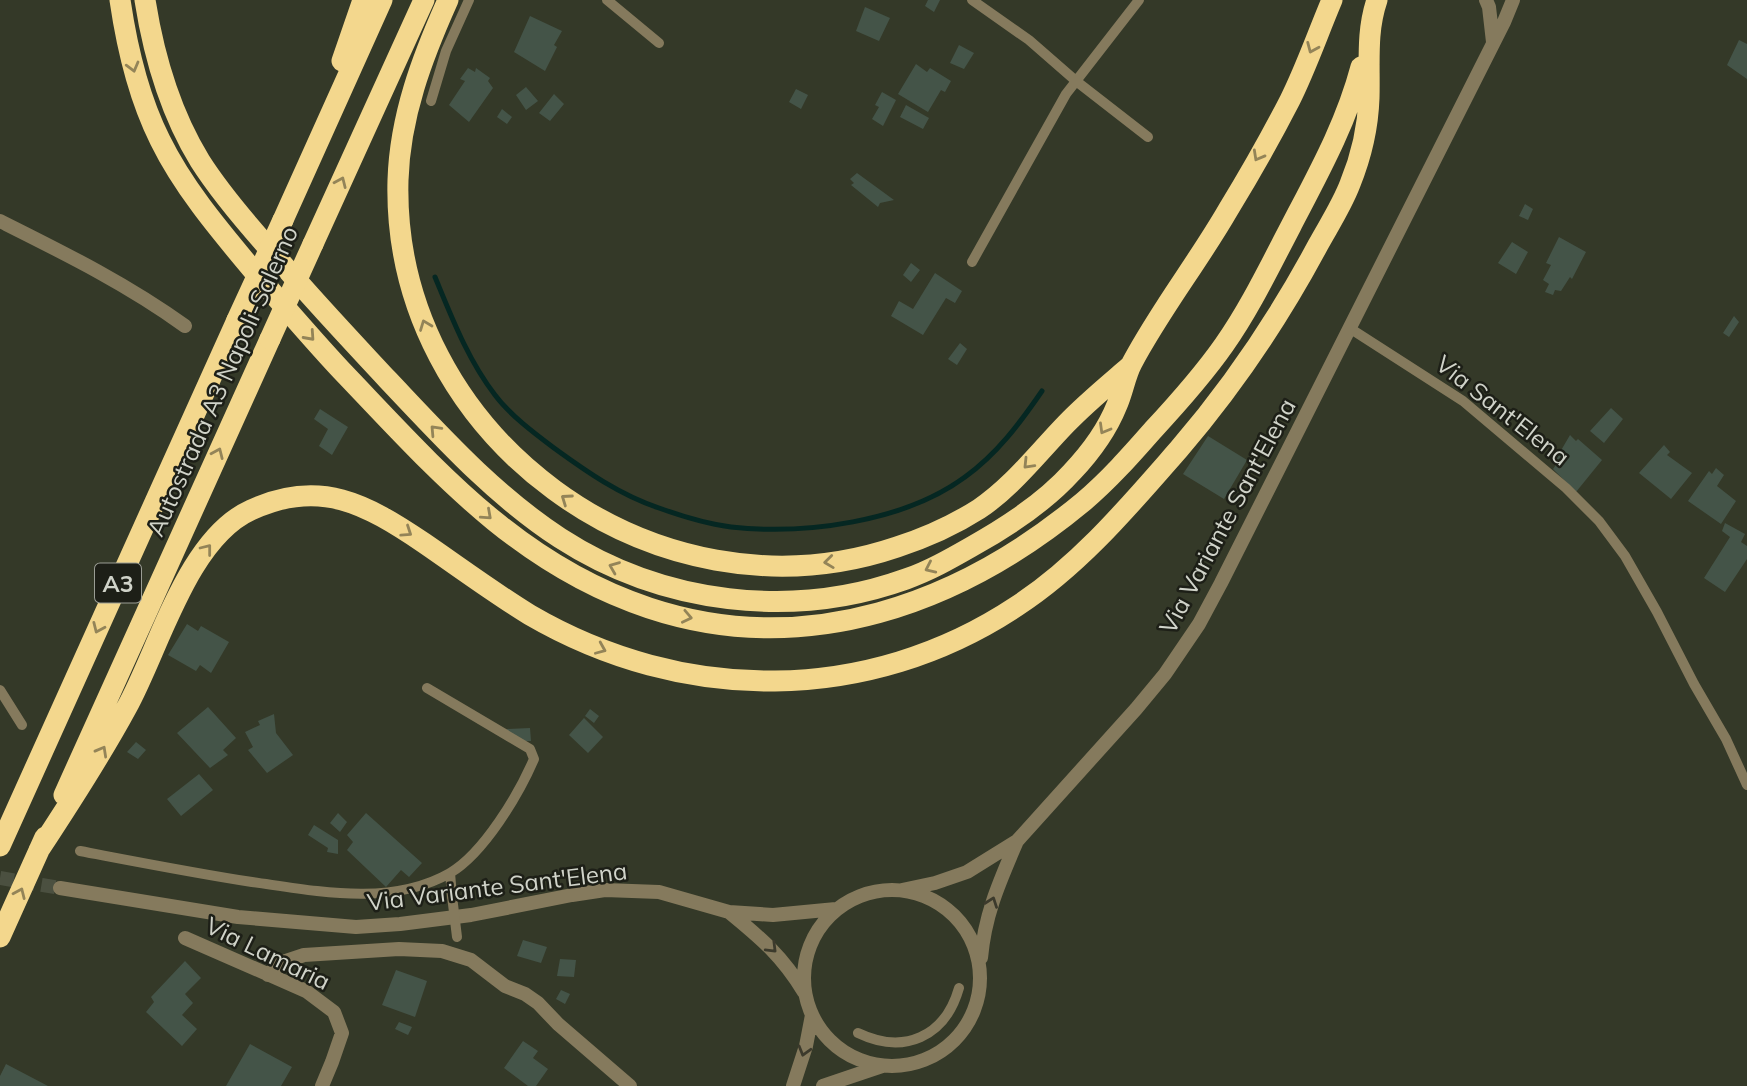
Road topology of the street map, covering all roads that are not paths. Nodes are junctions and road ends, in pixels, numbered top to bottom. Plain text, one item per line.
1 (120, 0) edge
2 (145, 0) edge
3 (363, 0) edge
4 (382, 0) edge
5 (424, 0) edge
6 (448, 0) edge
7 (469, 0) edge
8 (607, 0) edge
9 (972, 0) edge
10 (1139, 0) edge
11 (1332, 0) edge
12 (1377, 0) edge
13 (1486, 0) edge
14 (1513, 0) edge
15 (1368, 41) junction
16 (1493, 42) junction
17 (659, 43) dead end
18 (1076, 81) junction
19 (431, 100) dead end
20 (1148, 137) dead end
21 (314, 149) junction
22 (0, 221) edge
23 (972, 262) dead end
24 (185, 326) dead end
25 (1351, 329) junction
26 (1130, 366) junction
27 (427, 688) dead end
28 (0, 690) edge
29 (22, 725) dead end
30 (1747, 785) edge
31 (1017, 841) junction
32 (0, 846) edge
33 (39, 850) junction
34 (80, 850) dead end
35 (450, 873) junction
36 (60, 888) tunnel mouth
37 (902, 890) junction
38 (836, 909) junction
39 (729, 912) junction
40 (0, 937) edge
41 (185, 938) dead end
42 (459, 956) junction
43 (980, 966) junction
44 (268, 975) junction
45 (959, 988) dead end
46 (805, 993) junction
47 (812, 1015) junction
48 (858, 1033) dead end
49 (883, 1066) junction
50 (322, 1086) edge
51 (630, 1086) edge
52 (793, 1086) edge
53 (824, 1086) edge

1 -> 15 highway
26 -> 2 highway
3 - 21 highway
4 - 21 highway, Autostrada A3 Napoli-Salerno / A3
33 -> 5 highway, Autostrada A3 Napoli-Salerno / A3, bridge
26 -> 6 highway
7 - 19 lane
8 - 17 lane
9 - 18 lane
10 - 18 lane
11 -> 26 highway
12 - 15 highway
13 - 16 street
14 - 16 street
33 -> 15 highway
16 - 25 street
18 - 20 lane
18 - 23 lane
21 -> 32 highway, Autostrada A3 Napoli-Salerno / A3, bridge
22 - 24 street
25 - 30 lane, Via Sant'Elena
25 - 31 street, Via Variante Sant'Elena
27 - 35 lane
28 - 29 lane
31 - 37 street, Via Variante Sant'Elena
43 -> 31 street, Via Variante Sant'Elena
40 -> 33 highway, Autostrada A3 Napoli-Salerno / A3
34 - 35 lane
35 - 42 lane, bridge
36 - 39 street, Via Variante Sant'Elena
37 - 38 street
37 - 43 street
38 - 39 street, Via Variante Sant'Elena
38 - 46 street
39 -> 46 street, Via Variante Sant'Elena
41 - 44 street, Via Lamaria
42 - 44 street
42 - 51 street
43 - 49 street
44 - 50 street, Via Lamaria
45 - 48 lane
46 - 47 street
47 - 49 street
47 -> 52 street
49 - 53 street

